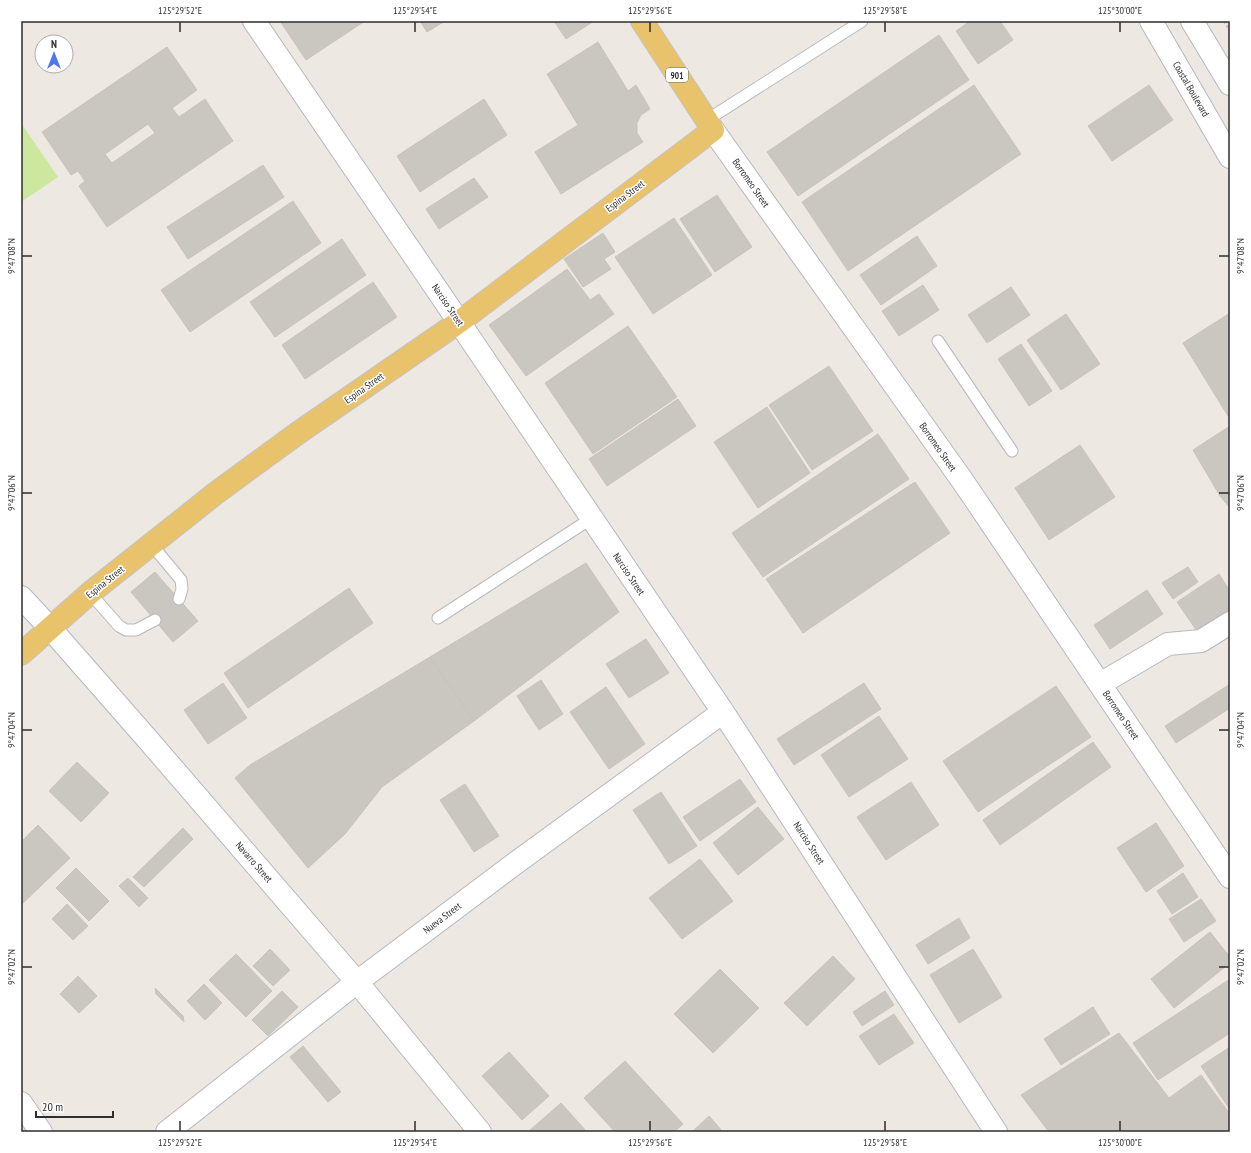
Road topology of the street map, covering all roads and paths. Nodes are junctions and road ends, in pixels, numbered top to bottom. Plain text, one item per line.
1 (254, 21) edge
2 (642, 21) edge
3 (862, 21) edge
4 (1182, 21) edge
5 (1192, 21) edge
6 (1224, 21) edge
7 (1155, 28) edge
8 (1230, 32) edge
9 (1230, 84) edge
10 (710, 125) junction
11 (1230, 157) edge
12 (459, 322) junction
13 (938, 341) dead end
14 (1012, 451) dead end
15 (592, 518) junction
16 (151, 544) junction
17 (90, 593) junction
18 (21, 597) edge
19 (179, 599) dead end
20 (438, 618) dead end
21 (155, 620) dead end
22 (1230, 623) edge
23 (50, 628) junction
24 (21, 654) edge
25 (1100, 684) junction
26 (723, 712) junction
27 (1230, 877) edge
28 (357, 982) junction
29 (21, 1103) edge
30 (42, 1132) edge
31 (167, 1132) edge
32 (480, 1132) edge
33 (996, 1132) edge

1 - 12 street, Narciso Street
2 - 10 main road, Borromeo Street / 901
3 - 10 lane
4 - 7 street
5 - 9 street
6 - 8 path
7 - 11 street, Coastal Boulevard
10 - 12 main road, Espina Street
10 - 25 street, Borromeo Street / 901
12 - 15 street, Narciso Street
12 - 16 main road, Espina Street
13 - 14 lane
15 - 20 lane
15 - 26 street, Narciso Street
16 - 17 main road, Espina Street
16 - 19 lane
17 - 21 lane
17 - 23 main road, Espina Street
18 - 23 street, Navarro Street
22 - 25 street
23 - 24 main road, Espina Street
23 - 28 street, Navarro Street
25 - 27 street, Borromeo Street / 901
26 - 28 street, Nueva Street
26 - 33 street, Narciso Street
28 - 31 street, Nueva Street
28 - 32 street, Navarro Street
29 - 30 street

